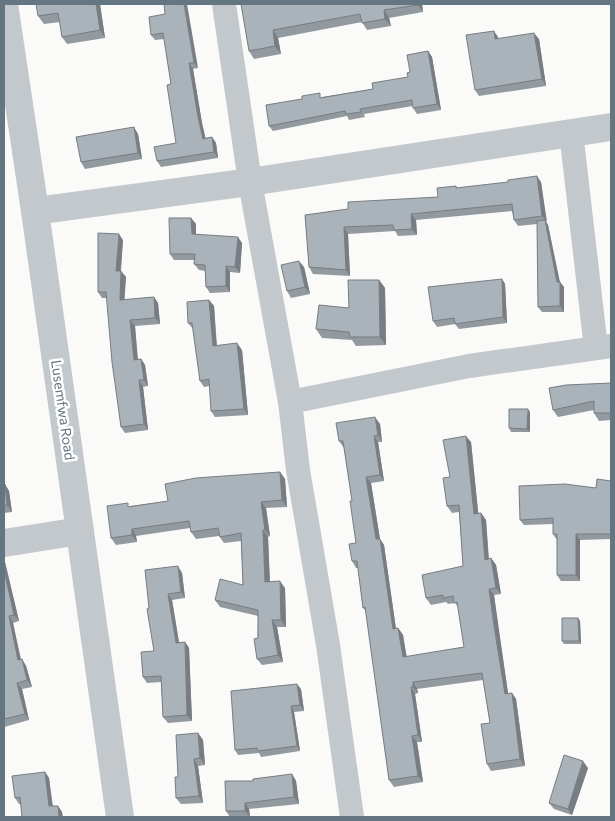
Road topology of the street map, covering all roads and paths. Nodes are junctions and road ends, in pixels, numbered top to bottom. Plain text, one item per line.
1 (4, 4) edge
2 (224, 4) edge
3 (12, 118) edge
4 (611, 127) edge
5 (571, 132) junction
6 (250, 182) junction
7 (35, 211) junction
8 (604, 347) edge
9 (290, 402) junction
10 (80, 531) junction
11 (4, 543) edge
12 (120, 817) edge
13 (352, 817) edge

1 - 3 street, Lusemfwa Road
2 - 6 street
3 - 7 street, Lusemfwa Road
4 - 5 street
5 - 6 street
5 - 8 street
6 - 7 street
6 - 9 street
7 - 10 street, Lusemfwa Road
8 - 9 street
9 - 13 street
10 - 11 street
10 - 12 street, Lusemfwa Road

